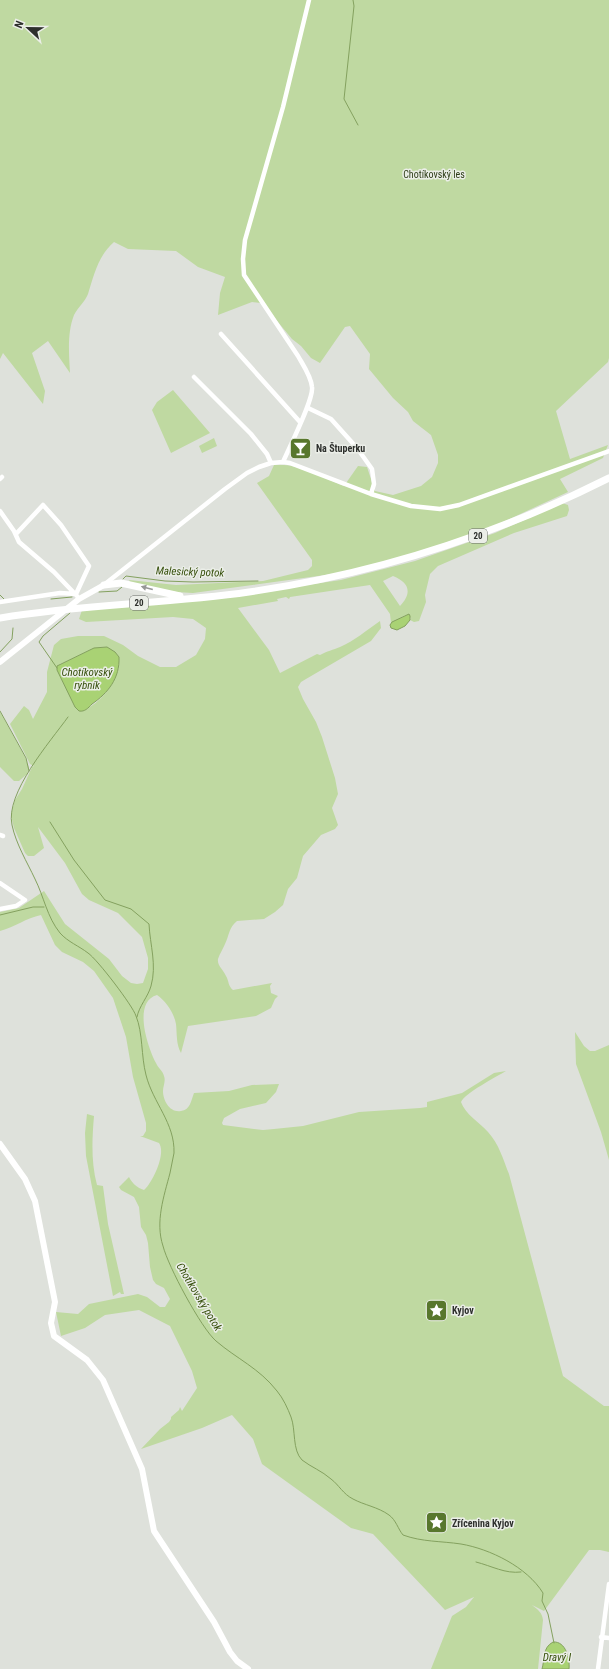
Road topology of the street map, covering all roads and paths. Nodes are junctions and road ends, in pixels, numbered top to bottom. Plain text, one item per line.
1 (309, 0) edge
2 (221, 334) dead end
3 (194, 377) dead end
4 (308, 408) junction
5 (300, 422) junction
6 (609, 451) edge
7 (284, 462) junction
8 (271, 463) junction
9 (609, 478) edge
10 (371, 494) junction
11 (0, 511) edge
12 (16, 534) junction
13 (104, 585) junction
14 (78, 596) junction
15 (199, 597) junction
16 (0, 602) edge
17 (0, 618) edge
18 (0, 662) edge
19 (0, 883) edge
20 (0, 909) edge
21 (0, 1144) edge
22 (609, 1584) edge
23 (601, 1637) junction
24 (609, 1638) edge
25 (248, 1669) edge
26 (598, 1669) edge

1 - 4 street
2 - 5 street
3 - 8 street
4 - 5 street
4 - 10 street
5 - 7 street
6 - 10 street
7 - 8 street
7 - 10 street
8 - 13 street
9 - 15 main road, 20
11 - 12 street
12 - 14 street
12 - 14 street
13 - 14 street
15 -> 13 main road
14 - 16 street
14 - 18 street
15 - 17 main road, 20
19 - 20 street
21 - 25 street
22 - 23 street
23 - 24 street
23 - 26 street

